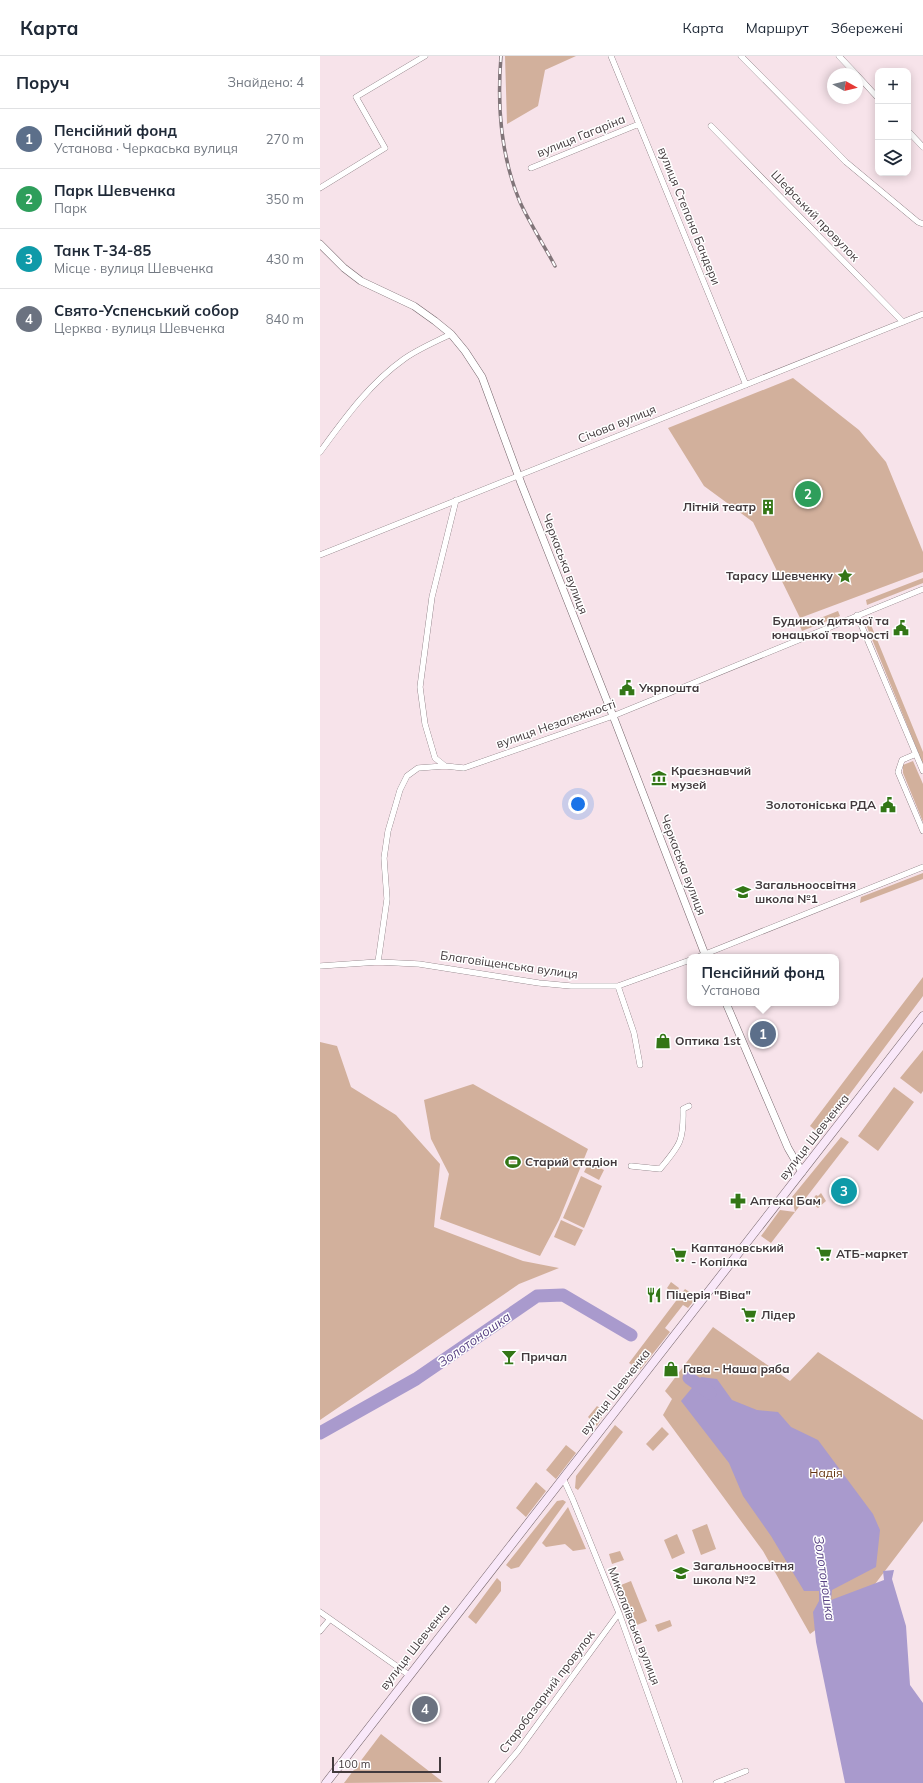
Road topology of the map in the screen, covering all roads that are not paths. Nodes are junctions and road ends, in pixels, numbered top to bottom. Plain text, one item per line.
1 (425, 56) edge
2 (611, 56) edge
3 (742, 56) edge
4 (839, 56) edge
5 (850, 68) edge
6 (863, 82) edge
7 (875, 95) edge
8 (639, 124) junction
9 (711, 126) dead end
10 (911, 134) edge
11 (923, 147) edge
12 (532, 168) dead end
13 (320, 188) edge
14 (923, 224) edge
15 (320, 244) edge
16 (923, 314) edge
17 (903, 322) junction
18 (450, 334) junction
19 (746, 384) junction
20 (320, 452) edge
21 (519, 475) junction
22 (456, 500) junction
23 (320, 555) edge
24 (923, 589) edge
25 (857, 616) junction
26 (613, 716) junction
27 (916, 754) junction
28 (445, 766) junction
29 (923, 771) edge
30 (923, 831) edge
31 (923, 867) edge
32 (702, 954) edge
33 (708, 954) edge
34 (687, 961) edge
35 (378, 962) junction
36 (320, 966) edge
37 (618, 986) junction
38 (727, 1006) edge
39 (923, 1016) edge
40 (640, 1065) dead end
41 (689, 1106) dead end
42 (631, 1166) dead end
43 (802, 1172) junction
44 (562, 1478) junction
45 (320, 1612) edge
46 (619, 1613) junction
47 (330, 1619) junction
48 (320, 1631) edge
49 (409, 1675) junction
50 (746, 1771) dead end
51 (326, 1783) edge
52 (491, 1783) edge
53 (680, 1783) edge
54 (716, 1783) edge

1 - 13 street
2 - 8 street, вулиця Степана Бандери
3 - 14 street
4 - 5 street
6 - 7 street
8 - 12 street, вулиця Гагаріна
8 - 19 street, вулиця Степана Бандери
9 - 17 street, Шефський провулок
10 - 11 street
15 - 18 street, Черкаська вулиця
16 - 17 street, Січова вулиця
17 - 19 street, Січова вулиця
18 - 20 street
18 - 21 street, Черкаська вулиця
19 - 21 street, Січова вулиця
21 - 22 street, Січова вулиця
21 - 26 street, Черкаська вулиця
22 - 23 street, Січова вулиця
22 - 28 street
24 - 25 street, вулиця Незалежності
25 - 26 street, вулиця Незалежності
25 - 27 street
26 - 28 street, вулиця Незалежності
26 - 32 street, Черкаська вулиця
27 - 29 street
27 - 30 street
28 - 35 street, вулиця Незалежності
31 - 33 street
34 - 37 street, Благовіщенська вулиця
35 - 36 street, Благовіщенська вулиця
35 - 37 street, Благовіщенська вулиця
37 - 40 street
38 - 43 street
39 - 43 main road, вулиця Шевченка
41 - 42 street
43 - 44 main road, вулиця Шевченка
44 - 46 street, Миколаївська вулиця
44 - 49 main road, вулиця Шевченка
45 - 47 street
46 - 52 street, Старобазарний провулок
46 - 53 street, Миколаївська вулиця
47 - 48 street
47 - 49 street
49 - 51 main road, вулиця Шевченка
50 - 54 street

